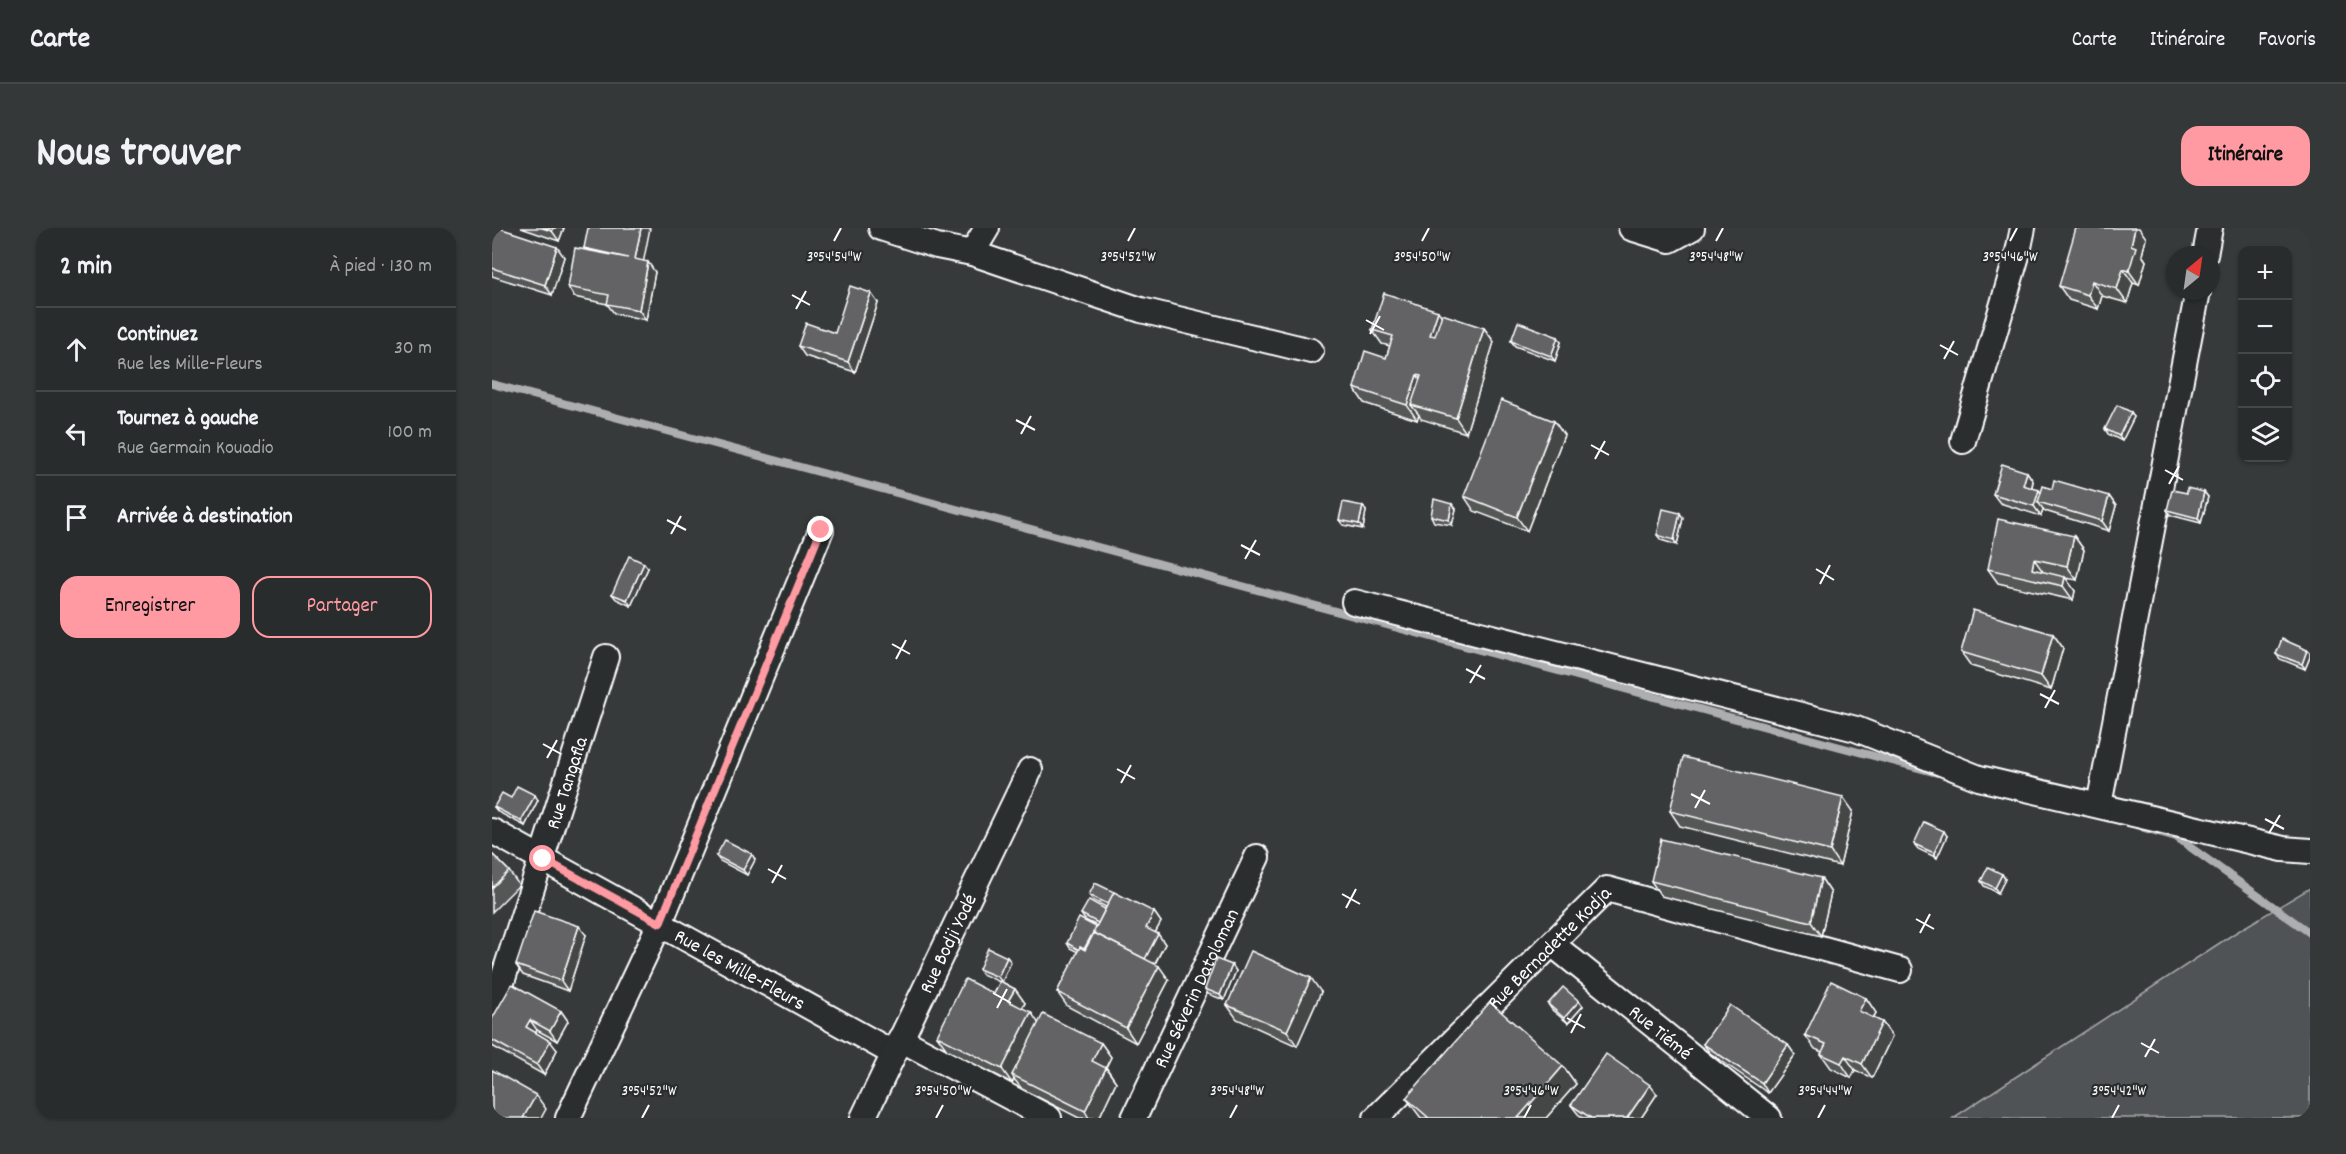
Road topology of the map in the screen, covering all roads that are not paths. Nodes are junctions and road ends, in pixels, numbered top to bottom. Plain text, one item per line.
1 (881, 228) edge
2 (987, 228) edge
3 (1631, 228) edge
4 (1692, 228) edge
5 (2023, 228) edge
6 (2210, 228) edge
7 (2207, 246) edge
8 (972, 253) junction
9 (2196, 300) edge
10 (1311, 351) dead end
11 (1963, 441) dead end
12 (821, 530) dead end
13 (1354, 602) dead end
14 (606, 657) dead end
15 (1030, 770) dead end
16 (2099, 805) junction
17 (492, 831) edge
18 (2310, 851) edge
19 (1257, 857) dead end
20 (543, 859) junction
21 (660, 923) junction
22 (1552, 944) junction
23 (1900, 970) dead end
24 (492, 1013) edge
25 (897, 1046) junction
26 (568, 1118) edge
27 (863, 1118) edge
28 (1048, 1118) edge
29 (1134, 1118) edge
30 (1376, 1118) edge
31 (1769, 1118) edge

1 - 8 street
2 - 8 street
3 - 4 street
5 - 11 street
6 - 7 street
8 - 10 street
9 - 16 street
12 - 21 street
13 - 16 street
14 - 20 street, Rue Tangafla
15 - 25 street, Rue Bodji Yodé
16 - 18 street
17 - 20 street, Rue les Mille-Fleurs
19 - 29 street, Rue Séverin Datoloman
20 - 21 street, Rue les Mille-Fleurs
20 - 24 street, Rue Tangafla
21 - 25 street, Rue les Mille-Fleurs
21 - 26 street
22 - 23 street, Rue Bernadette Kodja
22 - 30 street, Rue Bernadette Kodja
22 - 31 street, Rue Tiémé
25 - 27 street, Rue Bodji Yodé
25 - 28 street, Rue les Mille-Fleurs

